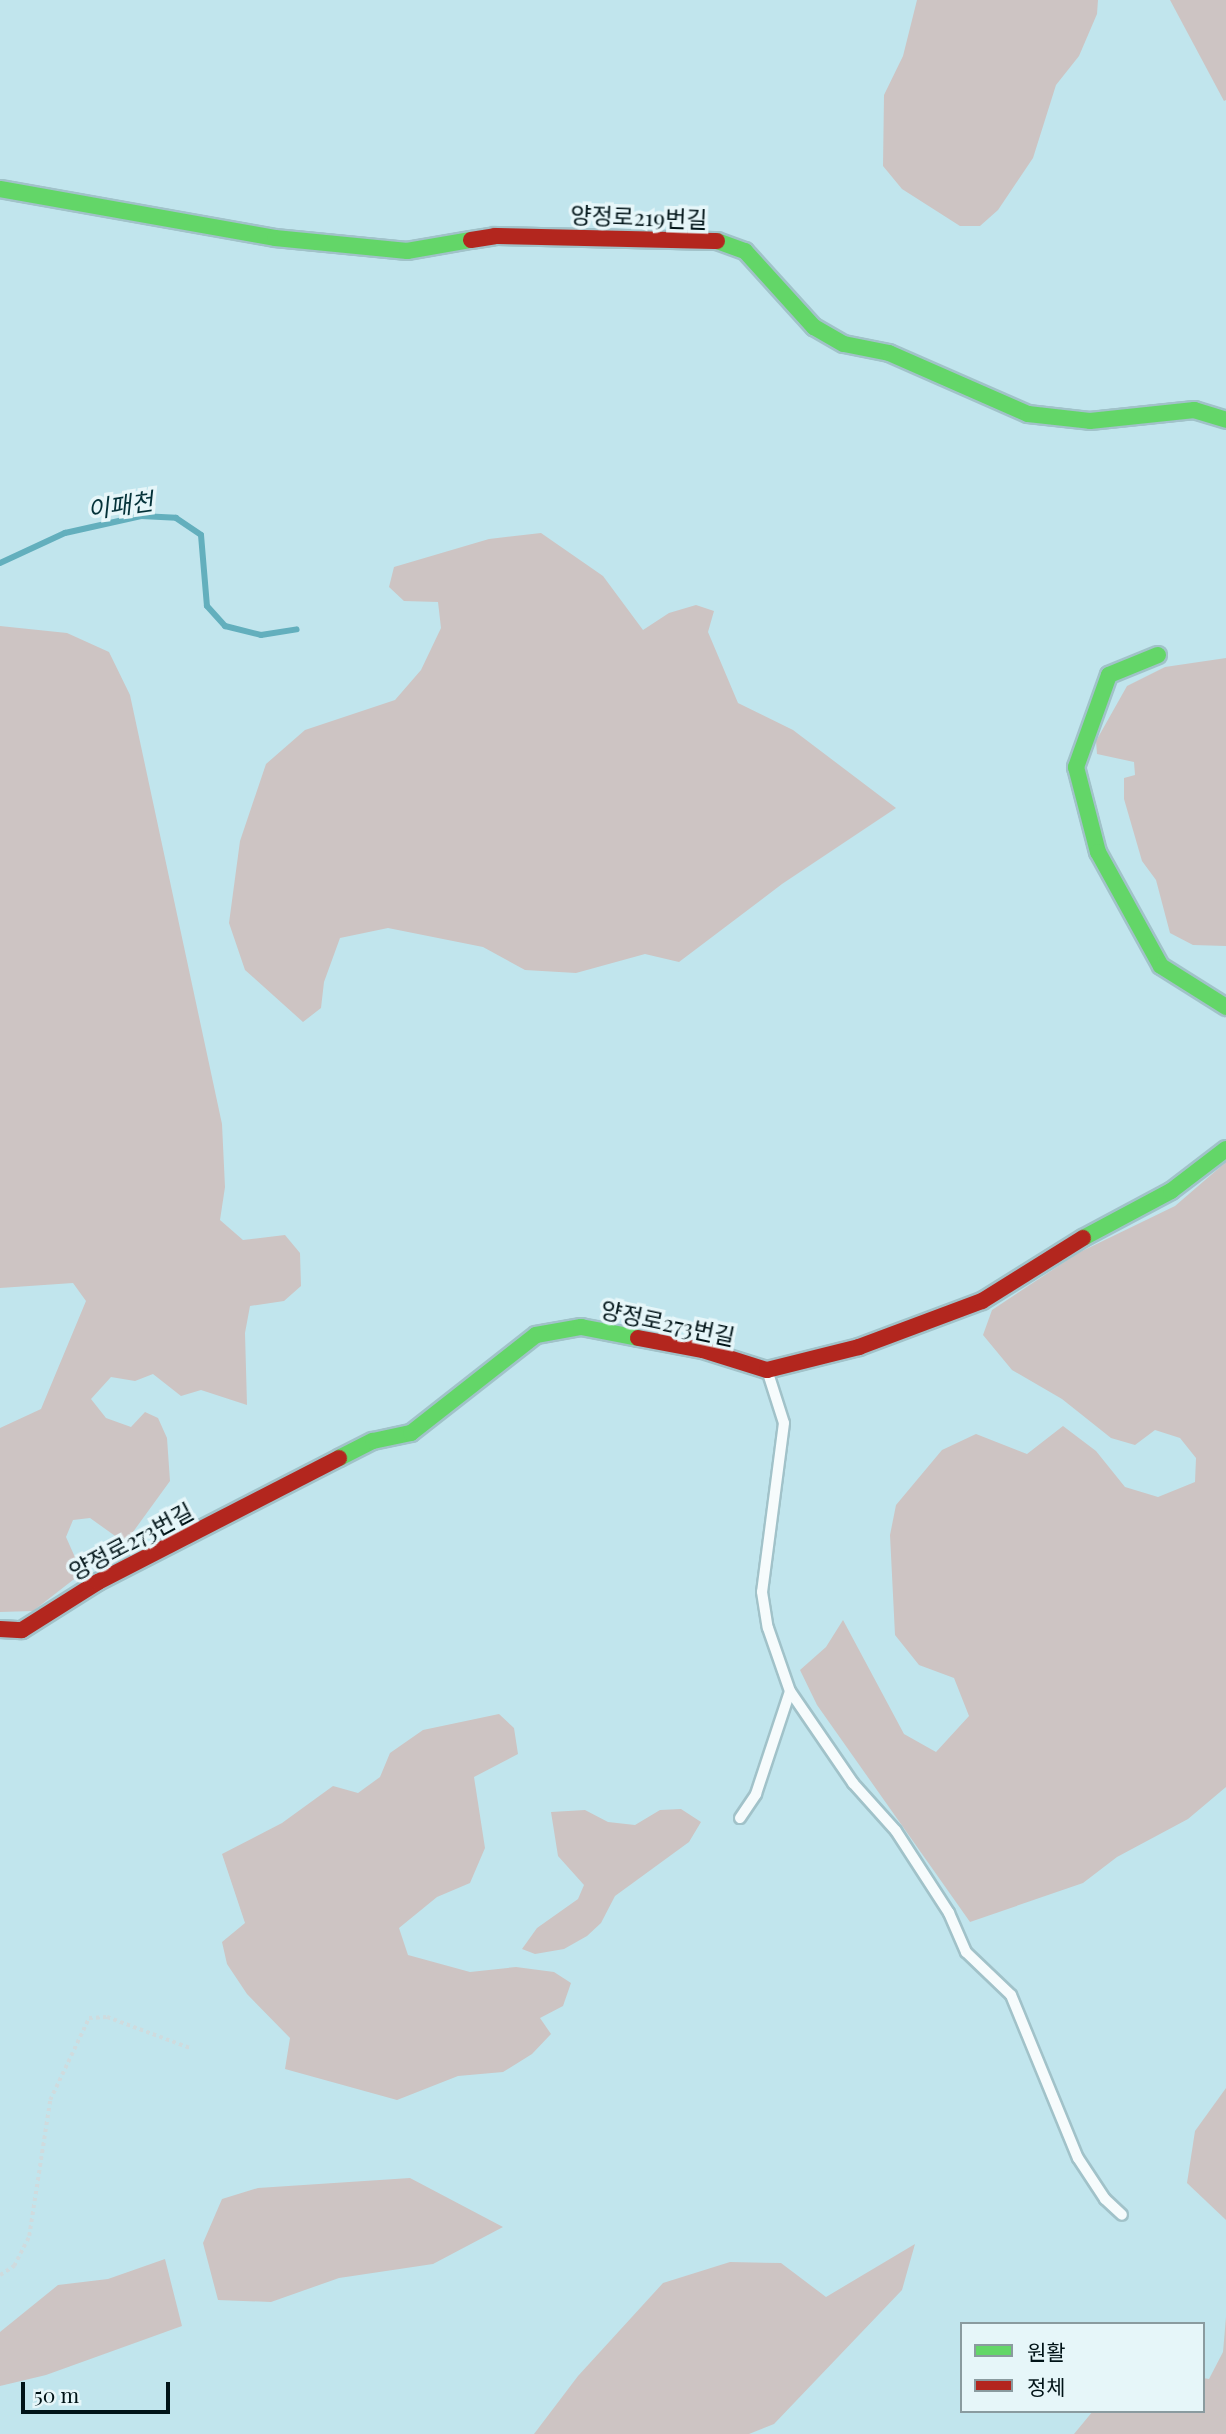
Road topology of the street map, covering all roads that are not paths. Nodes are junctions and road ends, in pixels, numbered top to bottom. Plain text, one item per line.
1 (0, 189) edge
2 (1226, 420) edge
3 (1158, 654) dead end
4 (1226, 1007) edge
5 (1226, 1149) edge
6 (767, 1370) junction
7 (0, 1629) edge
8 (790, 1691) junction
9 (740, 1818) dead end
10 (1122, 2215) dead end

1 - 2 street, 양정로219번길
3 - 4 street
5 - 6 street
6 - 7 street, 양정로273번길
6 - 8 lane
8 - 9 lane
8 - 10 lane

